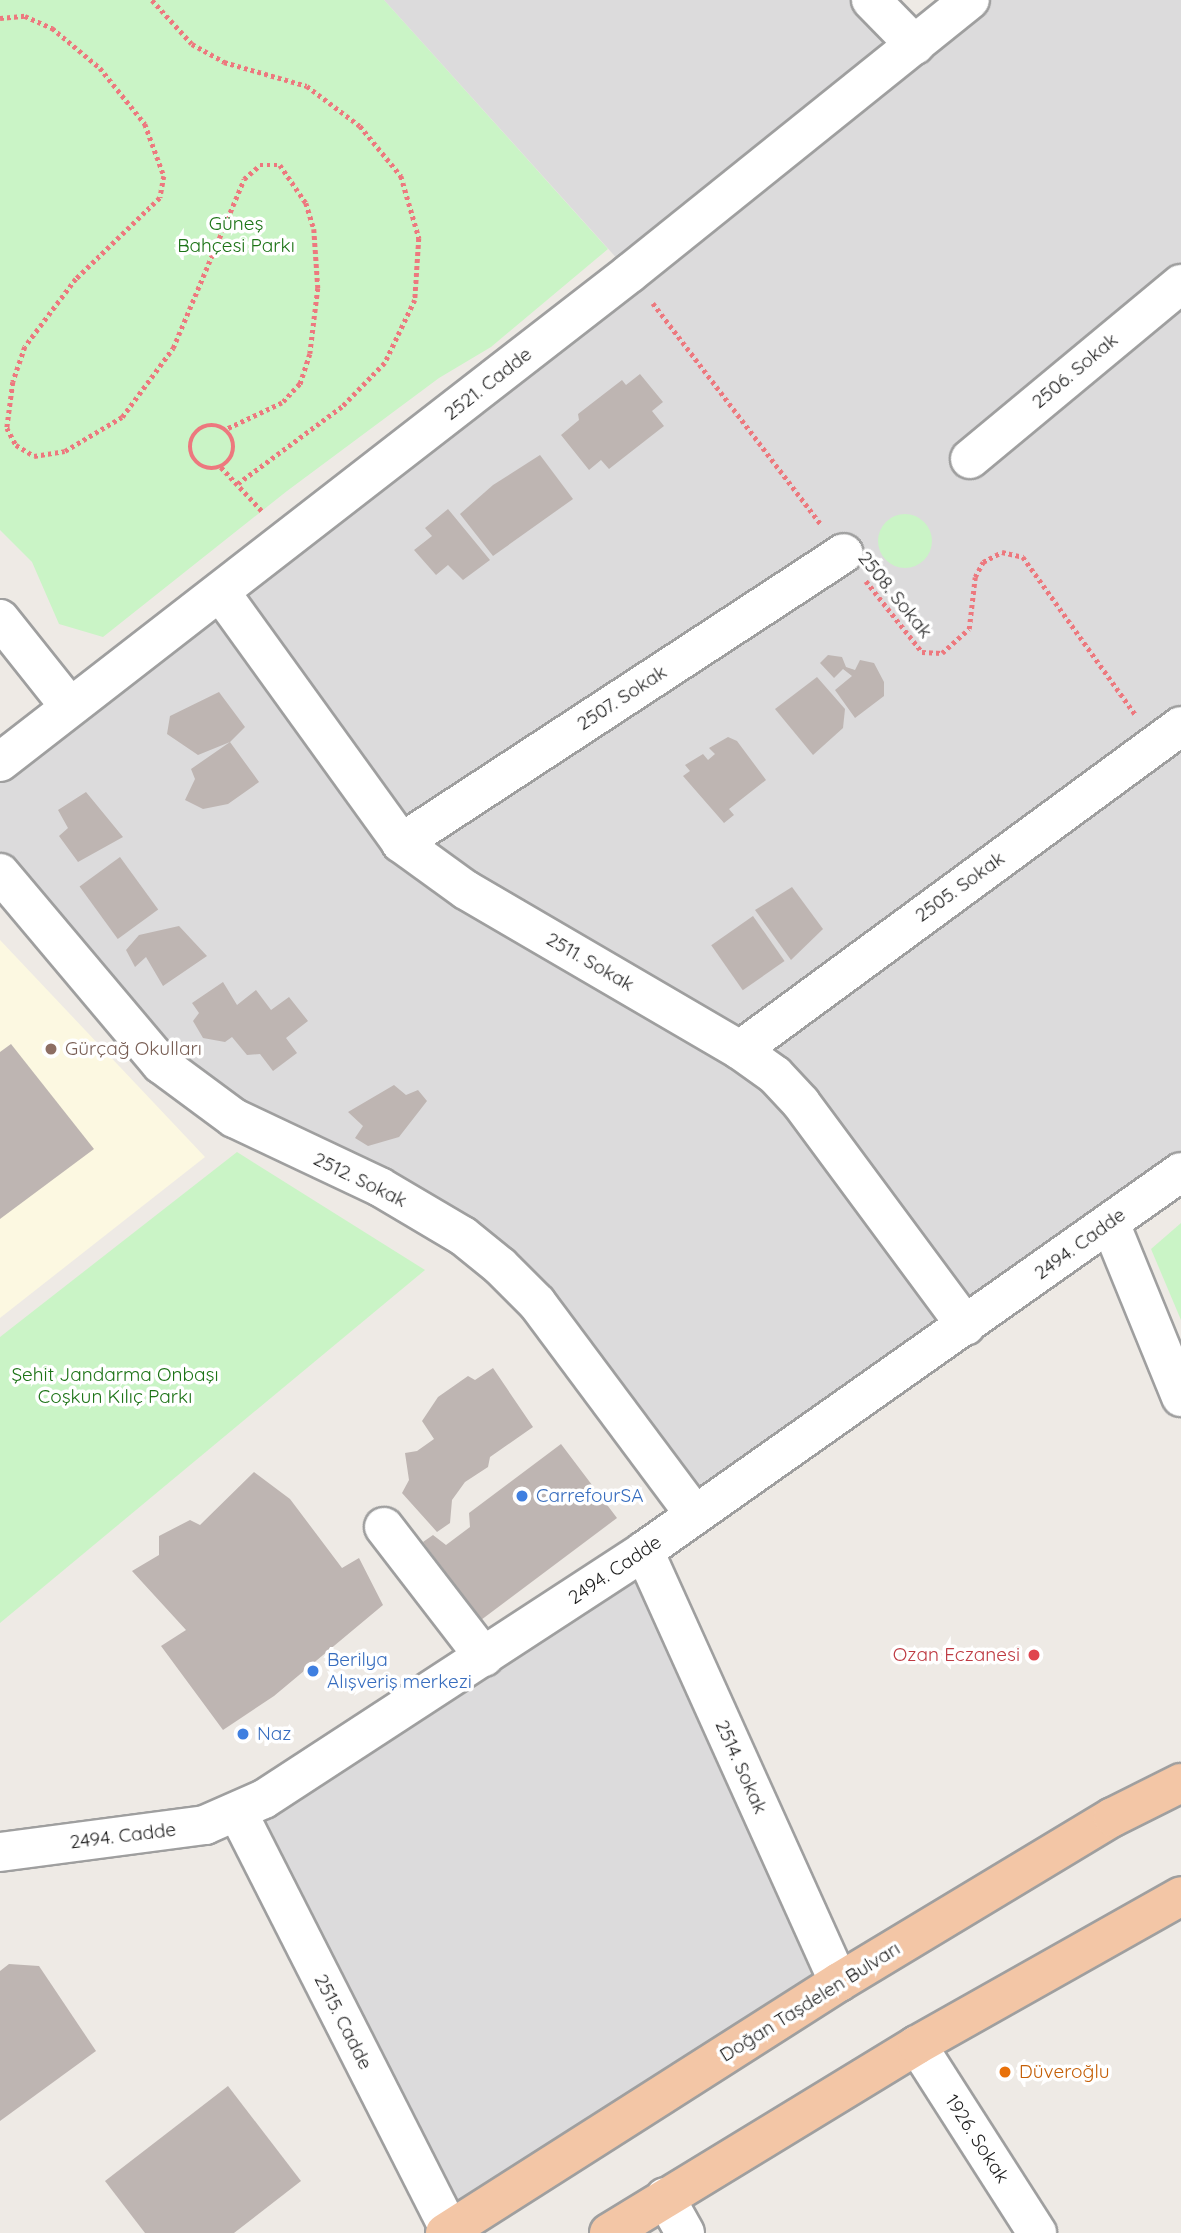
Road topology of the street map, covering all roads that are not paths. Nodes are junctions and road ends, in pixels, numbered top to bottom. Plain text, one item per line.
1 (872, 0) edge
2 (970, 0) edge
3 (915, 45) junction
4 (1181, 284) edge
5 (970, 459) dead end
6 (844, 554) road end
7 (221, 593) junction
8 (0, 619) edge
9 (70, 707) junction
10 (1168, 734) edge
11 (0, 762) edge
12 (401, 843) junction
13 (0, 873) edge
14 (740, 1050) junction
15 (1181, 1172) edge
16 (1110, 1223) junction
17 (966, 1326) junction
18 (1181, 1397) edge
19 (695, 1515) junction
20 (384, 1527) dead end
21 (644, 1551) junction
22 (484, 1657) junction
23 (1181, 1783) edge
24 (238, 1813) junction
25 (0, 1852) edge
26 (1181, 1896) edge
27 (839, 1982) junction
28 (917, 2045) junction
29 (665, 2197) junction
30 (447, 2232) edge
31 (609, 2233) edge
32 (685, 2233) edge
33 (1037, 2233) edge

1 - 3 street
2 - 3 street, 2521. Cadde
3 - 7 street, 2521. Cadde
4 - 5 street, 2506. Sokak
6 - 12 street, 2507. Sokak
7 - 9 street, 2521. Cadde
7 - 12 street, 2511. Sokak
8 - 9 street
9 - 11 street, 2521. Cadde
10 - 14 street, 2505. Sokak
12 - 14 street, 2511. Sokak
13 - 19 street, 2512. Sokak
14 - 17 street, 2511. Sokak
15 - 16 street, 2494. Cadde
16 - 17 street, 2494. Cadde
16 - 18 street
17 - 19 street, 2494. Cadde
19 - 21 street, 2494. Cadde
20 - 22 street
21 - 22 street, 2494. Cadde
21 - 27 street, 2514. Sokak
22 - 24 street, 2494. Cadde
23 - 27 main road, Doğan Taşdelen Bulvarı
24 - 25 street, 2494. Cadde
24 - 30 street, 2515. Cadde
26 - 28 main road
27 - 30 main road, Doğan Taşdelen Bulvarı
28 - 29 main road
28 - 33 street, 1926. Sokak
29 - 31 main road
29 - 32 street

